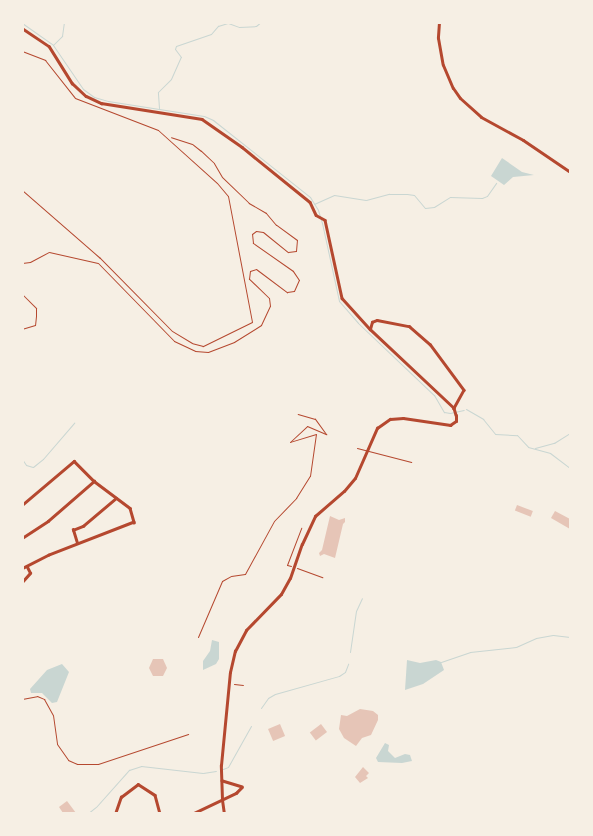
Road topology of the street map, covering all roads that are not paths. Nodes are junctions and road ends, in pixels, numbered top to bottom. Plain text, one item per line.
1 (439, 22) edge
2 (22, 28) edge
3 (22, 51) edge
4 (570, 172) edge
5 (22, 190) edge
6 (370, 329) junction
7 (454, 409) junction
8 (456, 415) joint
9 (357, 448) dead end
10 (411, 462) dead end
11 (94, 482) junction
12 (116, 498) junction
13 (22, 505) edge
14 (22, 538) edge
15 (77, 544) junction
16 (27, 567) junction
17 (22, 569) edge
18 (22, 582) edge
19 (22, 699) edge
20 (188, 734) dead end
21 (221, 781) junction
22 (222, 798) junction
23 (115, 814) edge
24 (160, 814) edge
25 (192, 814) edge
26 (224, 814) edge

1 - 4 street
2 - 6 street
3 - 5 lane
6 - 7 street
6 - 7 street
7 - 8 street
8 - 21 street
9 - 10 lane
11 - 12 street
11 - 13 street
11 - 14 street
12 - 15 street
12 - 15 street
15 - 16 street
16 - 17 street
16 - 18 street
19 - 20 lane
21 - 22 street
21 - 22 street
22 - 25 street
22 - 26 street
23 - 24 street

